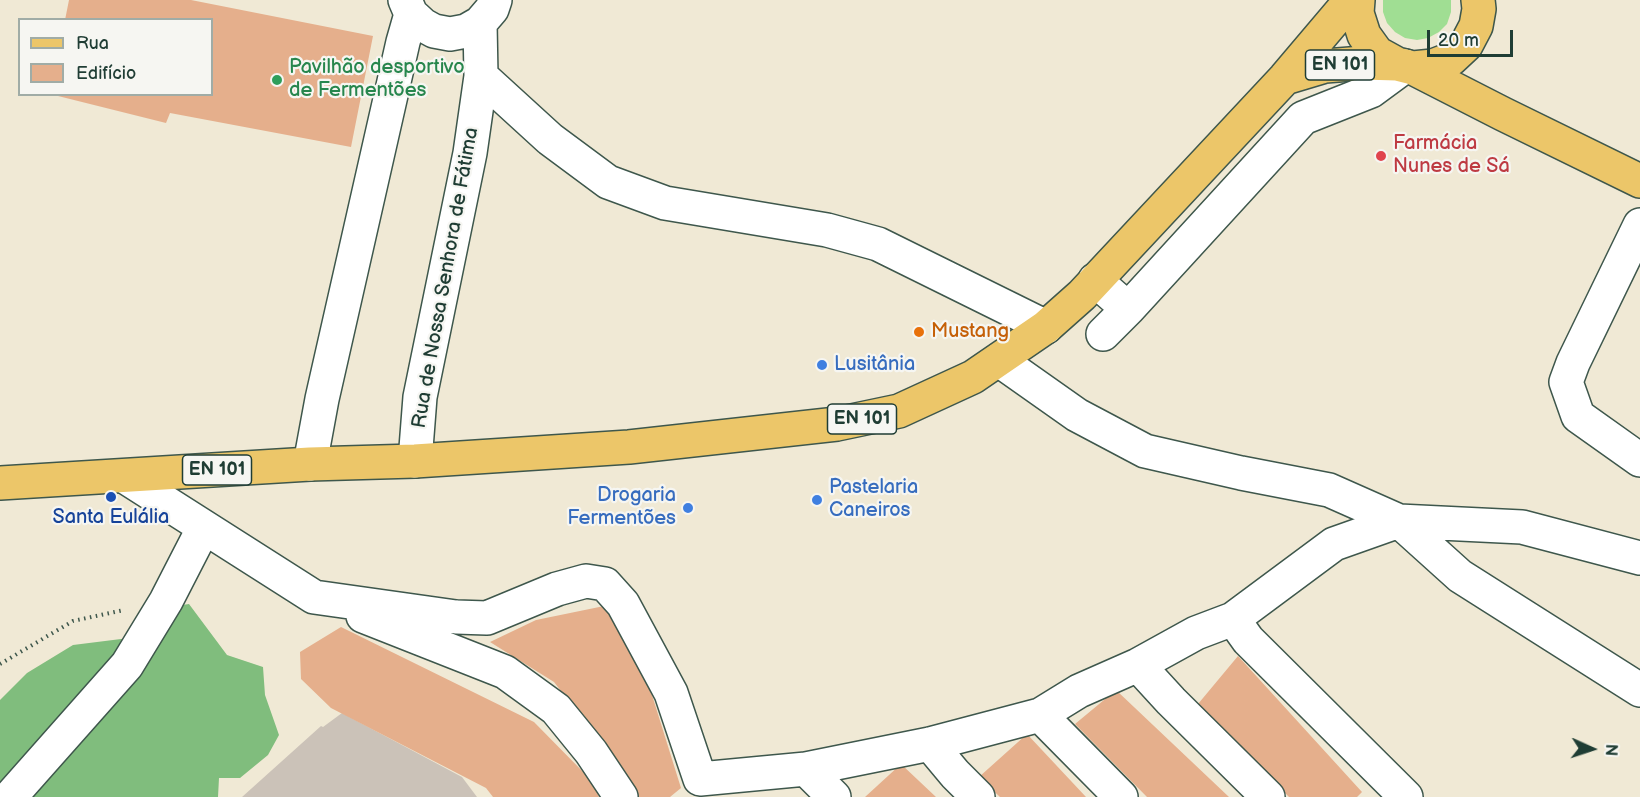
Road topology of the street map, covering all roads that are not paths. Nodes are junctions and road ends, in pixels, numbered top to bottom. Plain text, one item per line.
1 (1351, 0) edge
2 (1358, 0) edge
3 (1478, 0) edge
4 (408, 7) edge
5 (488, 11) edge
6 (1466, 45) junction
7 (1405, 66) junction
8 (481, 76) junction
9 (1285, 78) junction
10 (1503, 114) junction
11 (1640, 181) edge
12 (1640, 225) edge
13 (1095, 280) junction
14 (1128, 309) junction
15 (1046, 327) junction
16 (1103, 334) dead end
17 (999, 360) junction
18 (1640, 460) edge
19 (416, 461) junction
20 (310, 464) junction
21 (124, 476) junction
22 (0, 483) edge
23 (1399, 521) junction
24 (204, 527) junction
25 (1640, 558) edge
26 (314, 597) junction
27 (1233, 619) junction
28 (1138, 665) junction
29 (1640, 690) edge
30 (1040, 715) junction
31 (930, 744) junction
32 (806, 769) junction
33 (10, 797) edge
34 (621, 797) edge
35 (834, 797) edge
36 (978, 797) edge
37 (1121, 797) edge
38 (1268, 797) edge
39 (1406, 797) edge

1 - 9 main road, EN 101
2 - 7 main road, EN 101
3 - 6 main road
4 - 5 street
4 - 20 street
5 - 8 street, Rua de Nossa Senhora de Fátima
6 - 7 main road, EN 101
6 - 10 main road
7 - 9 main road, EN 101
7 - 10 main road
7 - 14 street
8 - 15 street
8 - 19 street, Rua de Nossa Senhora de Fátima
9 - 13 main road, EN 101
10 - 11 main road
12 - 18 street
13 - 14 street
13 - 15 main road, EN 101
14 - 16 street
15 - 17 main road, EN 101
17 - 19 main road, EN 101
17 - 23 street
19 - 20 main road, EN 101
20 - 21 main road, EN 101
21 - 22 main road, EN 101
21 - 24 street
23 - 25 street
23 - 27 street
23 - 29 street
24 - 26 street
24 - 33 street
26 - 32 street
26 - 34 street
27 - 28 street
27 - 39 street
28 - 30 street
28 - 38 street
30 - 31 street
30 - 37 street
31 - 32 street
31 - 36 street
32 - 35 street

